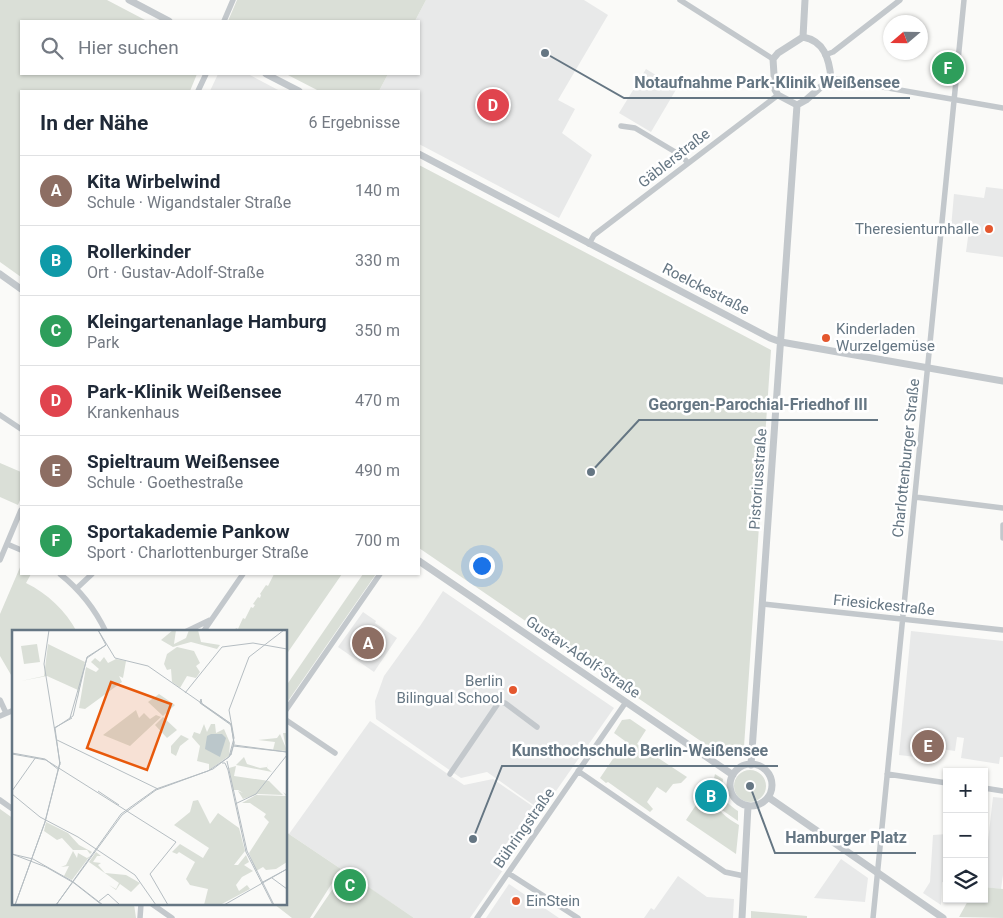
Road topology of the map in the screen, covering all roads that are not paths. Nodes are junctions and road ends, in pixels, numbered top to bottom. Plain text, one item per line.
1 (129, 0) edge
2 (233, 0) edge
3 (680, 0) edge
4 (805, 0) edge
5 (900, 0) edge
6 (964, 0) edge
7 (167, 20) edge
8 (224, 20) edge
9 (803, 37) junction
10 (825, 55) junction
11 (773, 59) junction
12 (206, 75) edge
13 (268, 75) edge
14 (831, 78) junction
15 (198, 90) edge
16 (297, 90) edge
17 (778, 94) junction
18 (954, 100) junction
19 (797, 104) junction
20 (1003, 108) edge
21 (621, 126) dead end
22 (420, 155) edge
23 (688, 163) junction
24 (589, 244) junction
25 (0, 274) edge
26 (20, 288) edge
27 (781, 342) junction
28 (928, 368) junction
29 (1003, 380) edge
30 (0, 415) edge
31 (20, 428) edge
32 (915, 497) junction
33 (1003, 508) edge
34 (20, 512) edge
35 (1003, 525) edge
36 (1003, 538) edge
37 (7, 544) junction
38 (20, 550) edge
39 (0, 560) edge
40 (420, 562) edge
41 (61, 575) edge
42 (91, 575) edge
43 (240, 575) edge
44 (379, 575) edge
45 (77, 588) junction
46 (763, 604) junction
47 (211, 620) junction
48 (902, 620) junction
49 (105, 630) edge
50 (189, 630) edge
51 (204, 630) edge
52 (1003, 630) edge
53 (0, 700) edge
54 (626, 702) junction
55 (288, 707) edge
56 (3, 715) edge
57 (288, 721) edge
58 (537, 727) dead end
59 (335, 753) dead end
60 (751, 765) junction
61 (578, 771) junction
62 (450, 774) dead end
63 (733, 774) junction
64 (887, 774) junction
65 (943, 782) edge
66 (988, 788) edge
67 (1003, 790) edge
68 (768, 797) junction
69 (0, 800) edge
70 (748, 806) junction
71 (12, 809) edge
72 (508, 872) junction
73 (878, 873) junction
74 (744, 876) junction
75 (156, 906) edge
76 (172, 918) edge
77 (477, 918) edge
78 (578, 918) edge
79 (742, 918) edge
80 (873, 918) edge
81 (943, 918) edge

1 - 7 street
2 - 8 street
3 - 11 street
4 - 9 street
5 - 10 street
6 - 18 street, Charlottenburger Straße
9 - 10 street
9 - 11 street
10 - 14 street
11 - 17 street
12 - 15 street
13 - 16 street
14 - 18 street
14 - 19 street
17 - 19 street
17 - 23 street, Gäblerstraße
18 - 20 street
18 - 28 street, Charlottenburger Straße
19 - 27 street, Pistoriusstraße
21 - 23 street
22 - 24 street, Roelckestraße
23 - 24 street, Gäblerstraße
24 - 27 street, Roelckestraße
25 - 26 street
27 - 28 street, Roelckestraße
27 - 46 street, Pistoriusstraße
28 - 29 street, Roelckestraße
28 - 32 street, Charlottenburger Straße
30 - 31 street
32 - 33 street
32 - 48 street, Charlottenburger Straße
34 - 37 street
35 - 36 street
37 - 38 street
37 - 39 street
40 - 54 street, Gustav-Adolf-Straße
41 - 45 street
42 - 45 street
43 - 47 street
44 - 55 street
45 - 49 street
46 - 48 street, Friesickestraße
46 - 60 street, Pistoriusstraße
47 - 50 street
47 - 51 street
48 - 52 street, Friesickestraße
48 - 64 street, Charlottenburger Straße
53 - 56 street
54 - 61 street, Bühringstraße
54 - 63 street, Gustav-Adolf-Straße
57 - 59 street
58 - 62 street
60 - 63 street
60 - 68 street
61 - 72 street, Bühringstraße
61 - 74 street
63 - 70 street
64 - 65 street
64 - 73 street, Charlottenburger Straße
66 - 67 street
68 - 70 street
68 - 73 street
69 - 71 street
70 - 74 street
72 - 77 street, Bühringstraße
72 - 78 street
73 - 80 street, Charlottenburger Straße
73 - 81 street
74 - 79 street
75 - 76 street

